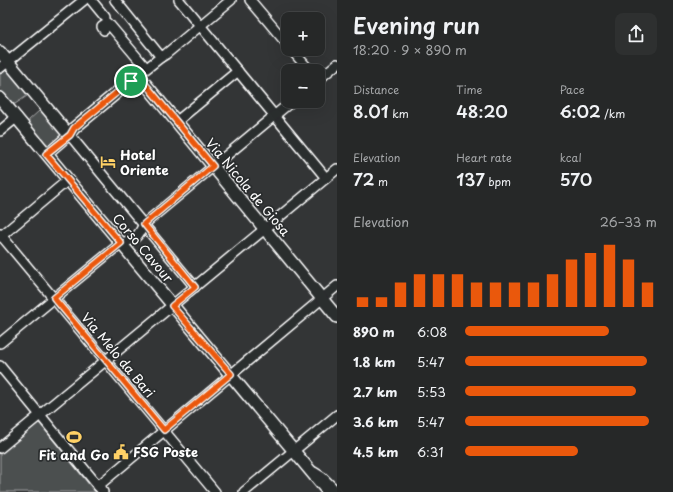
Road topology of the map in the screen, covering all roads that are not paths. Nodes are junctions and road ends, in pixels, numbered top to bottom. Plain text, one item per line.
1 (91, 0) edge
2 (115, 0) edge
3 (179, 0) edge
4 (231, 0) edge
5 (250, 0) edge
6 (79, 2) edge
7 (106, 17) dead end
8 (200, 26) junction
9 (104, 30) dead end
10 (281, 37) edge
11 (0, 52) edge
12 (161, 56) junction
13 (297, 56) edge
14 (304, 64) edge
15 (337, 64) edge
16 (4, 65) edge
17 (238, 70) junction
18 (142, 72) junction
19 (325, 74) edge
20 (0, 98) edge
21 (284, 108) edge
22 (275, 115) junction
23 (16, 117) junction
24 (176, 122) junction
25 (0, 131) edge
26 (70, 135) junction
27 (46, 154) junction
28 (213, 166) junction
29 (337, 169) edge
30 (326, 178) junction
31 (68, 180) junction
32 (144, 224) junction
33 (265, 229) junction
34 (0, 235) edge
35 (121, 243) junction
36 (337, 286) edge
37 (195, 287) junction
38 (54, 298) junction
39 (322, 299) junction
40 (172, 306) junction
41 (337, 317) edge
42 (0, 343) edge
43 (106, 361) junction
44 (0, 366) edge
45 (231, 374) junction
46 (40, 415) junction
47 (337, 415) edge
48 (164, 430) junction
49 (0, 448) edge
50 (294, 451) junction
51 (311, 471) junction
52 (101, 489) edge
53 (215, 492) edge
54 (244, 492) edge
55 (328, 492) edge
56 (337, 492) edge

1 - 7 street
2 - 12 street
3 - 8 street
4 - 8 street
5 - 10 street
6 - 16 street
8 - 12 street
8 - 17 street
9 - 18 street
11 - 16 main road, Corso Cavour
12 - 18 street
13 - 14 street
15 - 19 street
16 - 26 main road, Corso Cavour
17 - 22 street
17 - 24 street
18 - 24 main road, Via Nicola de Giosa
18 - 26 main road
20 - 23 main road, Corso Cavour
21 - 22 street
22 - 28 street
22 - 30 street
23 - 25 street
23 - 27 main road, Corso Cavour
24 - 28 main road, Via Nicola de Giosa
26 - 27 street
26 - 32 street, Corso Cavour
27 - 31 main road, Corso Cavour
28 - 32 street
28 - 33 main road, Via Nicola de Giosa
29 - 30 street
30 - 33 street
31 - 34 street
31 - 35 main road, Corso Cavour
32 - 35 street
32 - 37 street, Corso Cavour
33 - 37 street
33 - 39 main road, Via Nicola de Giosa
34 - 38 street, Via Melo da Bari
35 - 38 street
35 - 40 main road, Corso Cavour
36 - 39 street
37 - 40 street
38 - 42 street
38 - 43 street, Via Melo da Bari
39 - 41 main road, Via Nicola de Giosa
39 - 45 street
40 - 43 street
40 - 45 main road, Corso Cavour
43 - 46 street
43 - 48 street, Via Melo da Bari
44 - 46 street
45 - 48 street
45 - 50 main road, Corso Cavour
46 - 49 street
46 - 52 street
47 - 50 street
48 - 52 street
48 - 53 street, Via Melo da Bari
50 - 51 main road, Corso Cavour
50 - 54 street
51 - 55 main road, Corso Cavour
51 - 56 street, Corso Cavour

